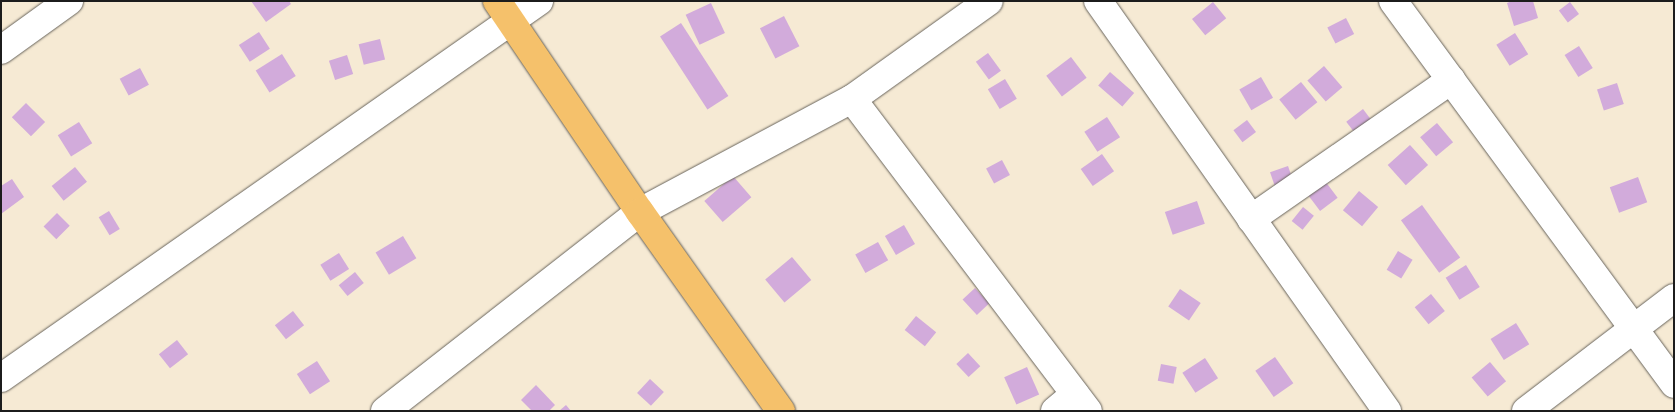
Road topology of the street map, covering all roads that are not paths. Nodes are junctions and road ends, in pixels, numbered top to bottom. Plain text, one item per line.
1 (69, 1) edge
2 (540, 1) edge
3 (989, 1) edge
4 (1098, 1) edge
5 (1394, 1) edge
6 (504, 12) edge
7 (1, 50) edge
8 (1451, 80) junction
9 (852, 99) junction
10 (640, 212) junction
11 (1251, 219) junction
12 (1674, 298) edge
13 (1632, 327) junction
14 (1, 378) edge
15 (1674, 384) edge
16 (1073, 405) edge
17 (385, 411) edge
18 (781, 411) edge
19 (1387, 411) edge
20 (1526, 411) edge

1 - 7 street
2 - 6 street
3 - 9 street
4 - 11 street
5 - 8 street
6 - 10 main road
6 - 14 street
8 - 11 street
8 - 13 street
9 - 10 street
9 - 16 street
10 - 17 street
10 - 18 main road
11 - 19 street
12 - 13 street
13 - 15 street
13 - 20 street

